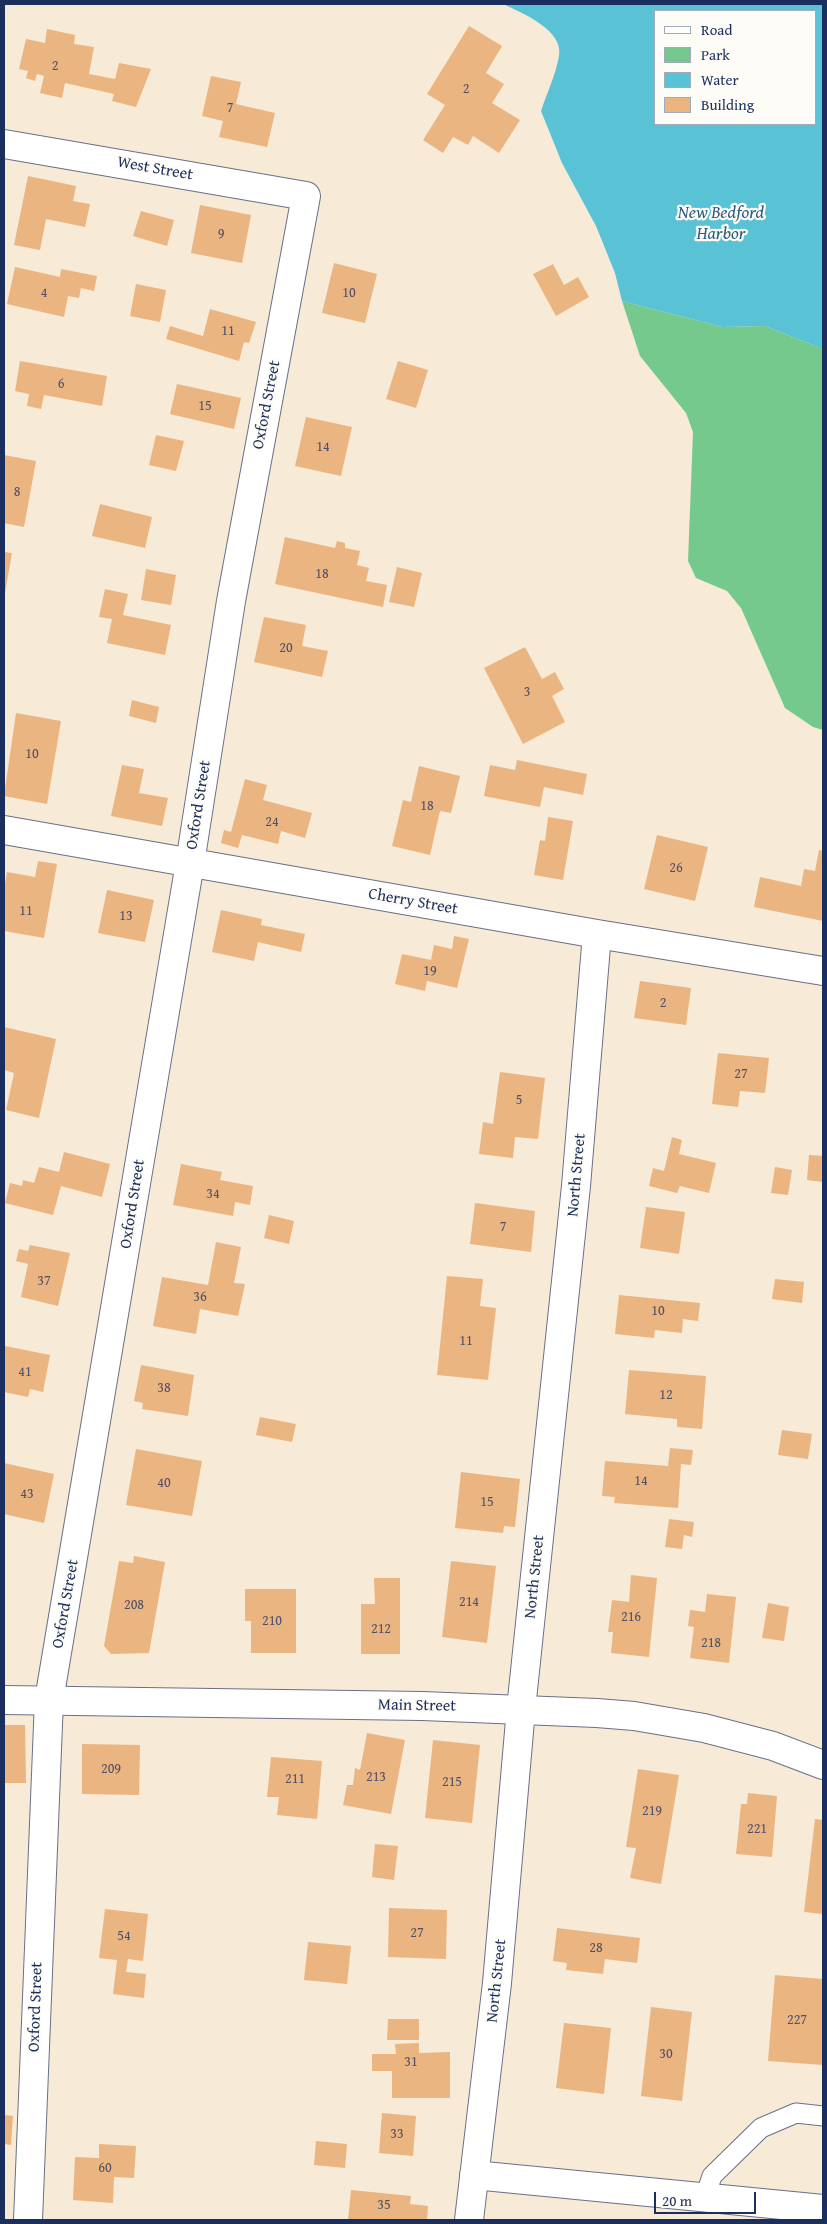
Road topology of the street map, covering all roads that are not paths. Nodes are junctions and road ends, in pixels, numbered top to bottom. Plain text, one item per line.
1 (4, 144) edge
2 (306, 196) joint
3 (4, 830) edge
4 (190, 863) junction
5 (597, 934) junction
6 (823, 971) edge
7 (4, 1700) edge
8 (50, 1700) junction
9 (521, 1709) junction
10 (823, 1765) edge
11 (823, 2116) edge
12 (474, 2175) junction
13 (705, 2197) junction
14 (823, 2208) edge
15 (28, 2220) edge
16 (469, 2220) edge

1 - 2 street, West Street
2 - 4 street, Oxford Street
3 - 4 street, Cherry Street
4 - 5 street, Cherry Street
4 - 8 street, Oxford Street
5 - 6 street, Cherry Street
5 - 9 street, North Street
7 - 8 street, Main Street
8 - 9 street, Main Street
8 - 15 street, Oxford Street
9 - 10 street, Main Street
9 - 12 street, North Street
11 - 13 lane
12 - 13 street
12 - 16 street, North Street
13 - 14 street

